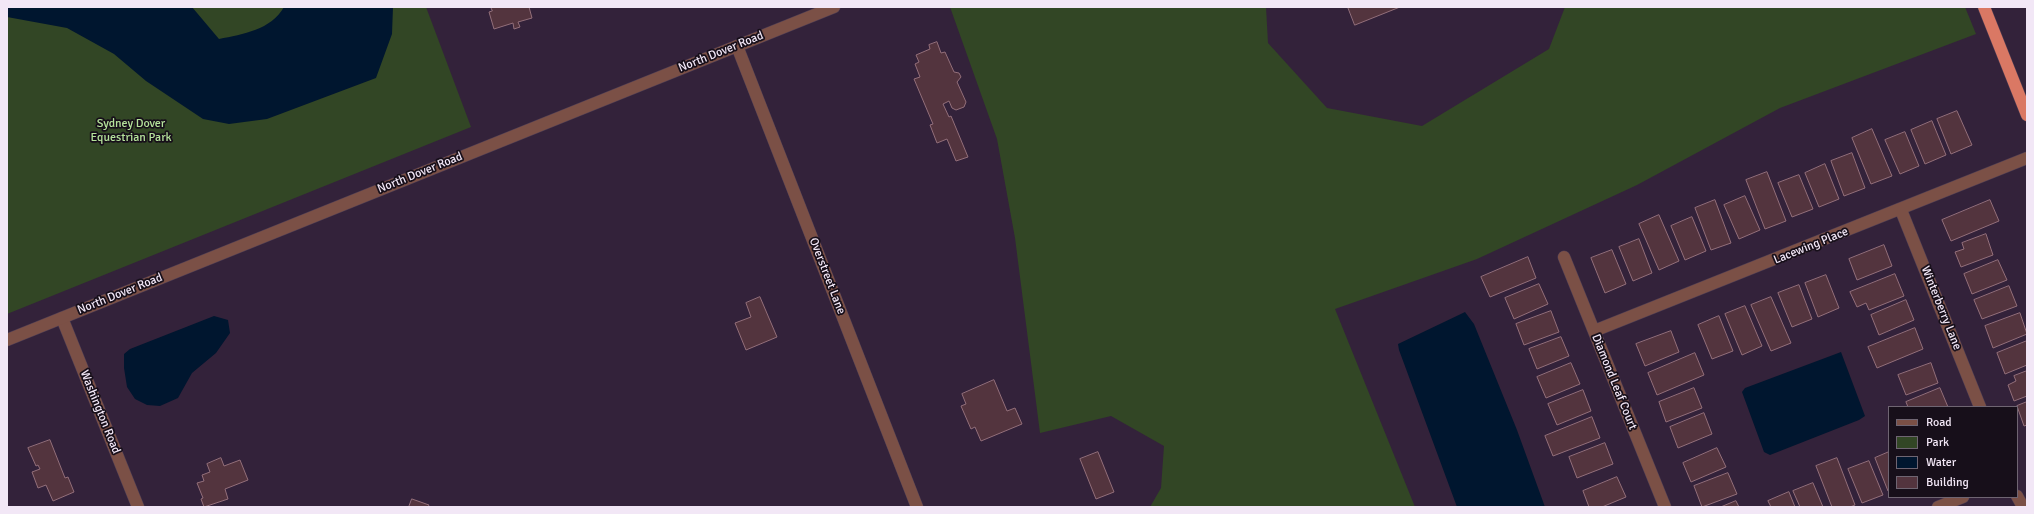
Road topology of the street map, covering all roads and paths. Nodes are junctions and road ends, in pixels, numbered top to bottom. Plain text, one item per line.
1 (834, 7) edge
2 (1984, 7) edge
3 (736, 46) junction
4 (2027, 115) edge
5 (2027, 158) edge
6 (1901, 210) junction
7 (1564, 257) dead end
8 (62, 318) junction
9 (1594, 331) junction
10 (7, 340) edge
11 (1980, 406) edge
12 (1960, 498) edge
13 (2018, 498) edge
14 (138, 507) edge
15 (917, 507) edge
16 (1665, 507) edge
17 (1938, 507) edge
18 (2023, 507) edge

1 - 3 street, North Dover Road
2 - 4 highway
3 - 8 street, North Dover Road
3 - 15 street, Overstreet Lane
5 - 6 street, Lacewing Place
6 - 9 street, Lacewing Place
6 - 11 street, Winterberry Lane
7 - 9 street, Diamond Leaf Court
8 - 10 street, North Dover Road
8 - 14 street, Washington Road
9 - 16 street, Diamond Leaf Court
12 - 17 street
13 - 18 street

